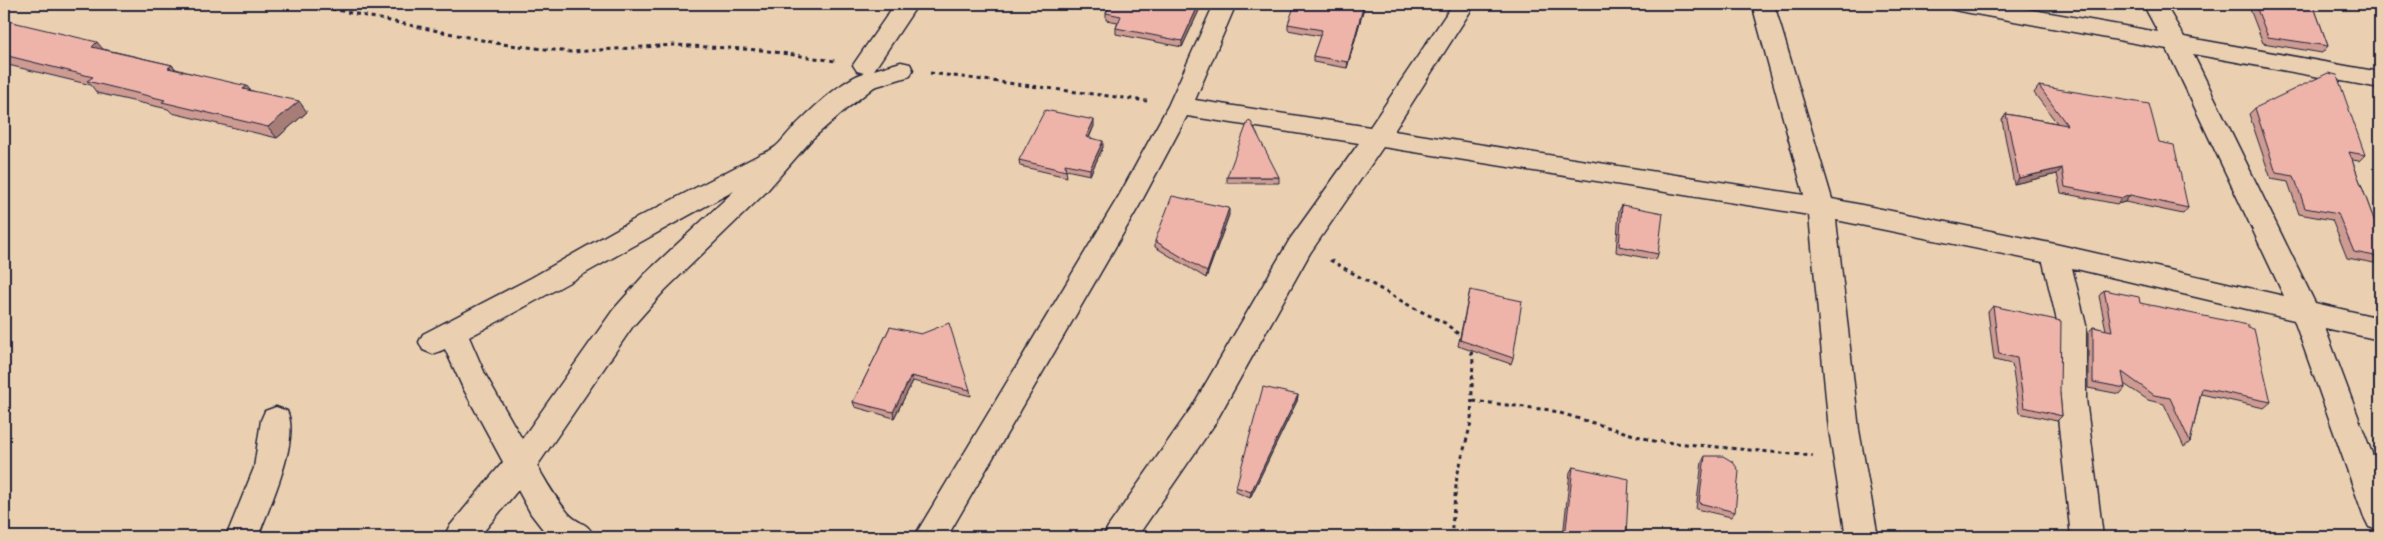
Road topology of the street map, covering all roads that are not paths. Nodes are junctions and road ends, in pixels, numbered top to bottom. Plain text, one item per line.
1 (906, 4) edge
2 (1225, 4) edge
3 (1464, 4) edge
4 (1763, 4) edge
5 (1959, 4) edge
6 (2154, 4) edge
7 (2175, 41) junction
8 (865, 65) road end
9 (901, 70) road end
10 (2380, 80) edge
11 (1180, 106) junction
12 (1376, 137) junction
13 (784, 153) junction
14 (1821, 207) junction
15 (2055, 254) junction
16 (2305, 311) junction
17 (2380, 329) edge
18 (276, 420) dead end
19 (521, 464) junction
20 (2380, 518) edge
21 (242, 537) edge
22 (460, 537) edge
23 (578, 537) edge
24 (930, 537) edge
25 (1119, 537) edge
26 (1862, 537) edge
27 (2087, 537) edge

1 - 8 street
2 - 11 street
3 - 12 street
4 - 14 street
5 - 7 street
6 - 7 street
7 - 10 street
7 - 16 street
9 - 13 street
11 - 12 street
11 - 24 street
12 - 14 street
12 - 25 street
13 - 19 street
13 - 19 street
14 - 15 street
14 - 26 street
15 - 16 street
15 - 27 street
16 - 17 street
16 - 20 street
18 - 21 street
19 - 22 street
19 - 23 street

